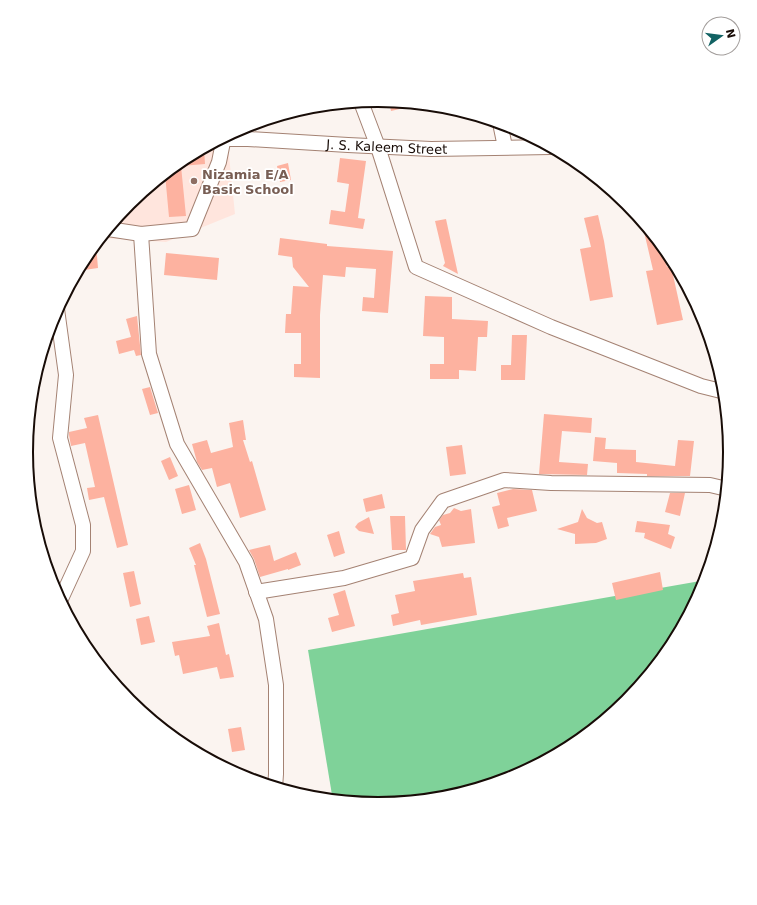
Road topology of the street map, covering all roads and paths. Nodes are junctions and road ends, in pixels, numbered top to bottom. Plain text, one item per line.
1 (363, 108) edge
2 (502, 129) edge
3 (235, 138) edge
4 (223, 145) edge
5 (378, 147) junction
6 (539, 147) edge
7 (506, 148) junction
8 (114, 230) edge
9 (141, 234) junction
10 (59, 321) edge
11 (718, 390) edge
12 (722, 488) edge
13 (256, 592) junction
14 (63, 594) edge
15 (275, 782) edge

1 - 5 street
2 - 7 street
3 - 5 street, J. S. Kaleem Street
4 - 9 street
5 - 7 street, J. S. Kaleem Street
5 - 11 street
6 - 7 street, J. S. Kaleem Street
8 - 9 street
9 - 13 street
10 - 14 street
12 - 13 street
13 - 15 street

